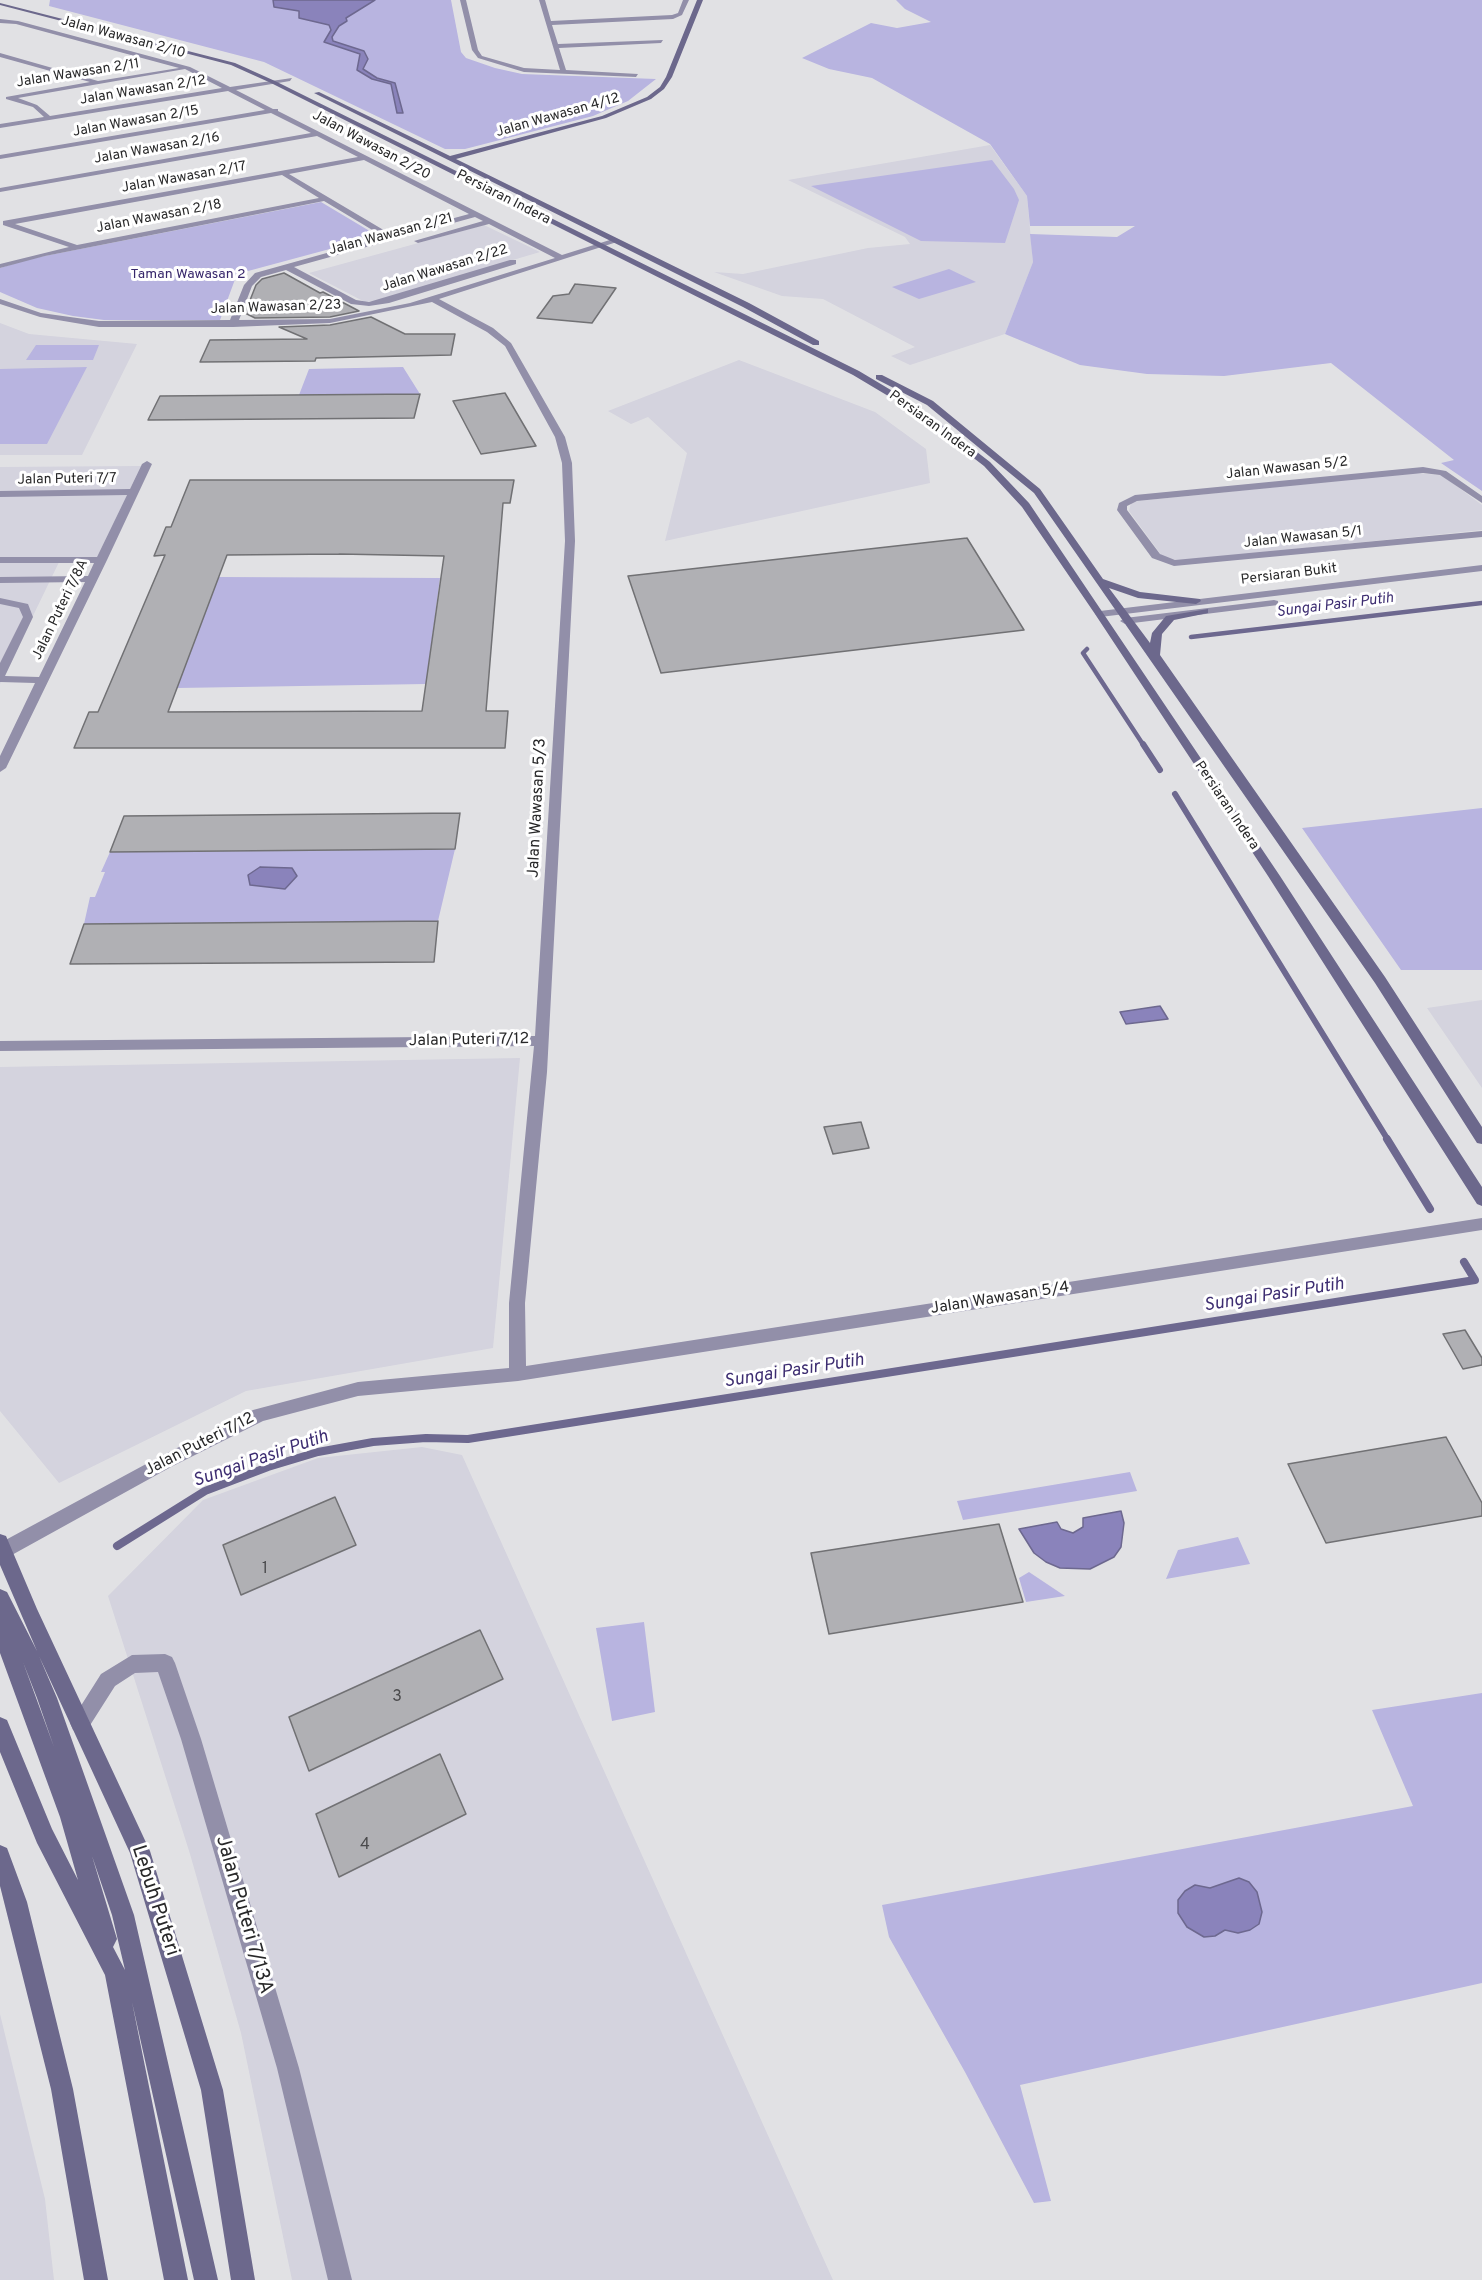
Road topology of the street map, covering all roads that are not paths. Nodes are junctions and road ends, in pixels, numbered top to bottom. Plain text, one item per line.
1 (463, 0) edge
2 (544, 0) edge
3 (686, 0) edge
4 (700, 0) edge
5 (28, 1) edge
6 (14, 3) edge
7 (0, 7) edge
8 (31, 12) junction
9 (2, 21) edge
10 (549, 23) junction
11 (661, 41) dead end
12 (556, 46) junction
13 (0, 55) edge
14 (250, 62) dead end
15 (189, 68) junction
16 (564, 73) junction
17 (280, 74) dead end
18 (636, 75) dead end
19 (290, 79) junction
20 (273, 82) junction
21 (99, 83) junction
22 (300, 84) dead end
23 (233, 89) junction
24 (310, 89) dead end
25 (4, 96) edge
26 (276, 110) junction
27 (49, 118) junction
28 (0, 126) edge
29 (318, 134) junction
30 (436, 151) junction
31 (473, 152) junction
32 (0, 157) edge
33 (366, 158) junction
34 (451, 158) junction
35 (433, 163) junction
36 (462, 164) junction
37 (282, 172) junction
38 (0, 190) edge
39 (324, 199) junction
40 (473, 215) junction
41 (3, 222) edge
42 (489, 222) junction
43 (391, 238) junction
44 (616, 241) junction
45 (410, 243) dead end
46 (598, 246) junction
47 (77, 247) junction
48 (548, 252) junction
49 (536, 255) dead end
50 (561, 258) junction
51 (525, 259) dead end
52 (332, 264) dead end
53 (0, 266) edge
54 (287, 267) junction
55 (299, 274) junction
56 (433, 299) junction
57 (0, 302) edge
58 (233, 324) junction
59 (147, 464) dead end
60 (134, 492) junction
61 (0, 494) edge
62 (1482, 500) edge
63 (1138, 534) joint
64 (1482, 534) edge
65 (0, 560) edge
66 (102, 560) junction
67 (1482, 568) edge
68 (1482, 578) edge
69 (92, 579) junction
70 (0, 580) edge
71 (1101, 582) junction
72 (1196, 601) junction
73 (0, 602) edge
74 (1204, 611) junction
75 (1123, 616) junction
76 (1103, 619) junction
77 (1154, 655) junction
78 (0, 677) edge
79 (43, 680) junction
80 (0, 768) edge
81 (542, 1041) junction
82 (0, 1046) edge
83 (1482, 1139) edge
84 (1482, 1200) edge
85 (1482, 1224) edge
86 (518, 1374) junction
87 (2, 1546) edge
88 (0, 1598) edge
89 (0, 1627) edge
90 (80, 1723) junction
91 (0, 1727) edge
92 (0, 1855) edge
93 (115, 1973) junction
94 (96, 2280) edge
95 (176, 2280) edge
96 (206, 2280) edge
97 (243, 2280) edge
98 (340, 2280) edge

1 - 16 street
2 - 10 street
3 - 10 street
4 - 31 main road, Jalan Wawasan 4/12
5 - 6 main road
6 - 7 main road
6 - 8 main road, Persiaran Indera
6 - 14 main road
7 - 8 main road
8 - 20 main road, Persiaran Indera
9 - 15 street, Jalan Wawasan 2/10
10 - 12 street
11 - 12 street
12 - 16 street
13 - 21 street
15 - 21 street, Jalan Wawasan 2/11
15 - 23 street, Jalan Wawasan 2/10
16 - 18 street
17 - 19 main road
19 - 20 street, Jalan Wawasan 2/12
19 - 22 main road
20 - 23 street, Jalan Wawasan 2/12
20 - 35 main road, Persiaran Indera
21 - 25 street, Jalan Wawasan 2/11
23 - 26 street, Jalan Wawasan 2/20
23 - 27 street, Jalan Wawasan 2/12
24 - 30 main road, Persiaran Indera
25 - 27 street
26 - 29 street, Jalan Wawasan 2/20
26 - 32 street, Jalan Wawasan 2/15
27 - 28 street, Jalan Wawasan 2/12
29 - 33 street, Jalan Wawasan 2/20
29 - 38 street, Jalan Wawasan 2/16
30 - 31 main road
30 - 34 main road, Persiaran Indera
31 - 34 main road, Jalan Wawasan 4/12
31 - 36 main road
33 - 37 street, Jalan Wawasan 2/17
33 - 40 street, Jalan Wawasan 2/20
34 - 35 main road, Jalan Wawasan 4/12
34 - 36 main road, Persiaran Indera
35 - 46 main road, Persiaran Indera
36 - 44 main road, Persiaran Indera
37 - 39 street
37 - 41 street, Jalan Wawasan 2/17
39 - 43 street
39 - 47 street, Jalan Wawasan 2/18
40 - 42 street, Jalan Wawasan 2/20
40 - 43 street
41 - 47 street
42 - 45 street, Jalan Wawasan 2/21
42 - 48 street, Jalan Wawasan 2/20
43 - 54 street
44 - 46 street, Jalan Wawasan 2/23
44 - 71 main road, Persiaran Indera
46 - 50 street, Jalan Wawasan 2/23
46 - 76 main road, Persiaran Indera
47 - 53 street, Jalan Wawasan 2/18
48 - 49 street
48 - 50 street, Jalan Wawasan 2/20
50 - 56 street, Jalan Wawasan 2/23
51 - 55 street, Jalan Wawasan 2/22
52 - 55 street, Jalan Wawasan 2/21
54 - 55 street, Jalan Wawasan 2/22
54 - 58 street
56 - 58 street, Jalan Wawasan 2/23
56 - 81 street, Jalan Wawasan 5/3
57 - 58 street, Jalan Wawasan 2/23
59 - 60 street, Jalan Puteri 7/8A
60 - 61 street, Jalan Puteri 7/7
60 - 66 street, Jalan Puteri 7/8A
62 - 63 street, Jalan Wawasan 5/2
63 - 64 street, Jalan Wawasan 5/1
65 - 66 street
66 - 69 street, Jalan Puteri 7/8A
67 - 72 street, Persiaran Bukit
68 - 74 street, Persiaran Bukit
69 - 70 street
69 - 79 street, Jalan Puteri 7/8A
71 - 72 main road
71 - 75 main road, Persiaran Indera
72 - 75 street, Persiaran Bukit
73 - 78 street
74 - 75 street, Persiaran Bukit
74 - 77 main road
75 - 76 street, Persiaran Bukit
75 - 77 main road, Persiaran Indera
76 - 84 main road, Persiaran Indera
77 - 83 main road, Persiaran Indera
78 - 79 street
79 - 80 street, Jalan Puteri 7/8A
81 - 82 street, Jalan Puteri 7/12
81 - 86 street, Jalan Wawasan 5/3
85 - 86 street, Jalan Wawasan 5/4
86 - 87 street, Jalan Puteri 7/12
87 - 90 main road, Lebuh Puteri
88 - 96 main road
89 - 93 main road
90 - 97 main road, Lebuh Puteri
90 - 98 street, Jalan Puteri 7/13A
91 - 93 main road
92 - 94 main road
93 - 95 main road

